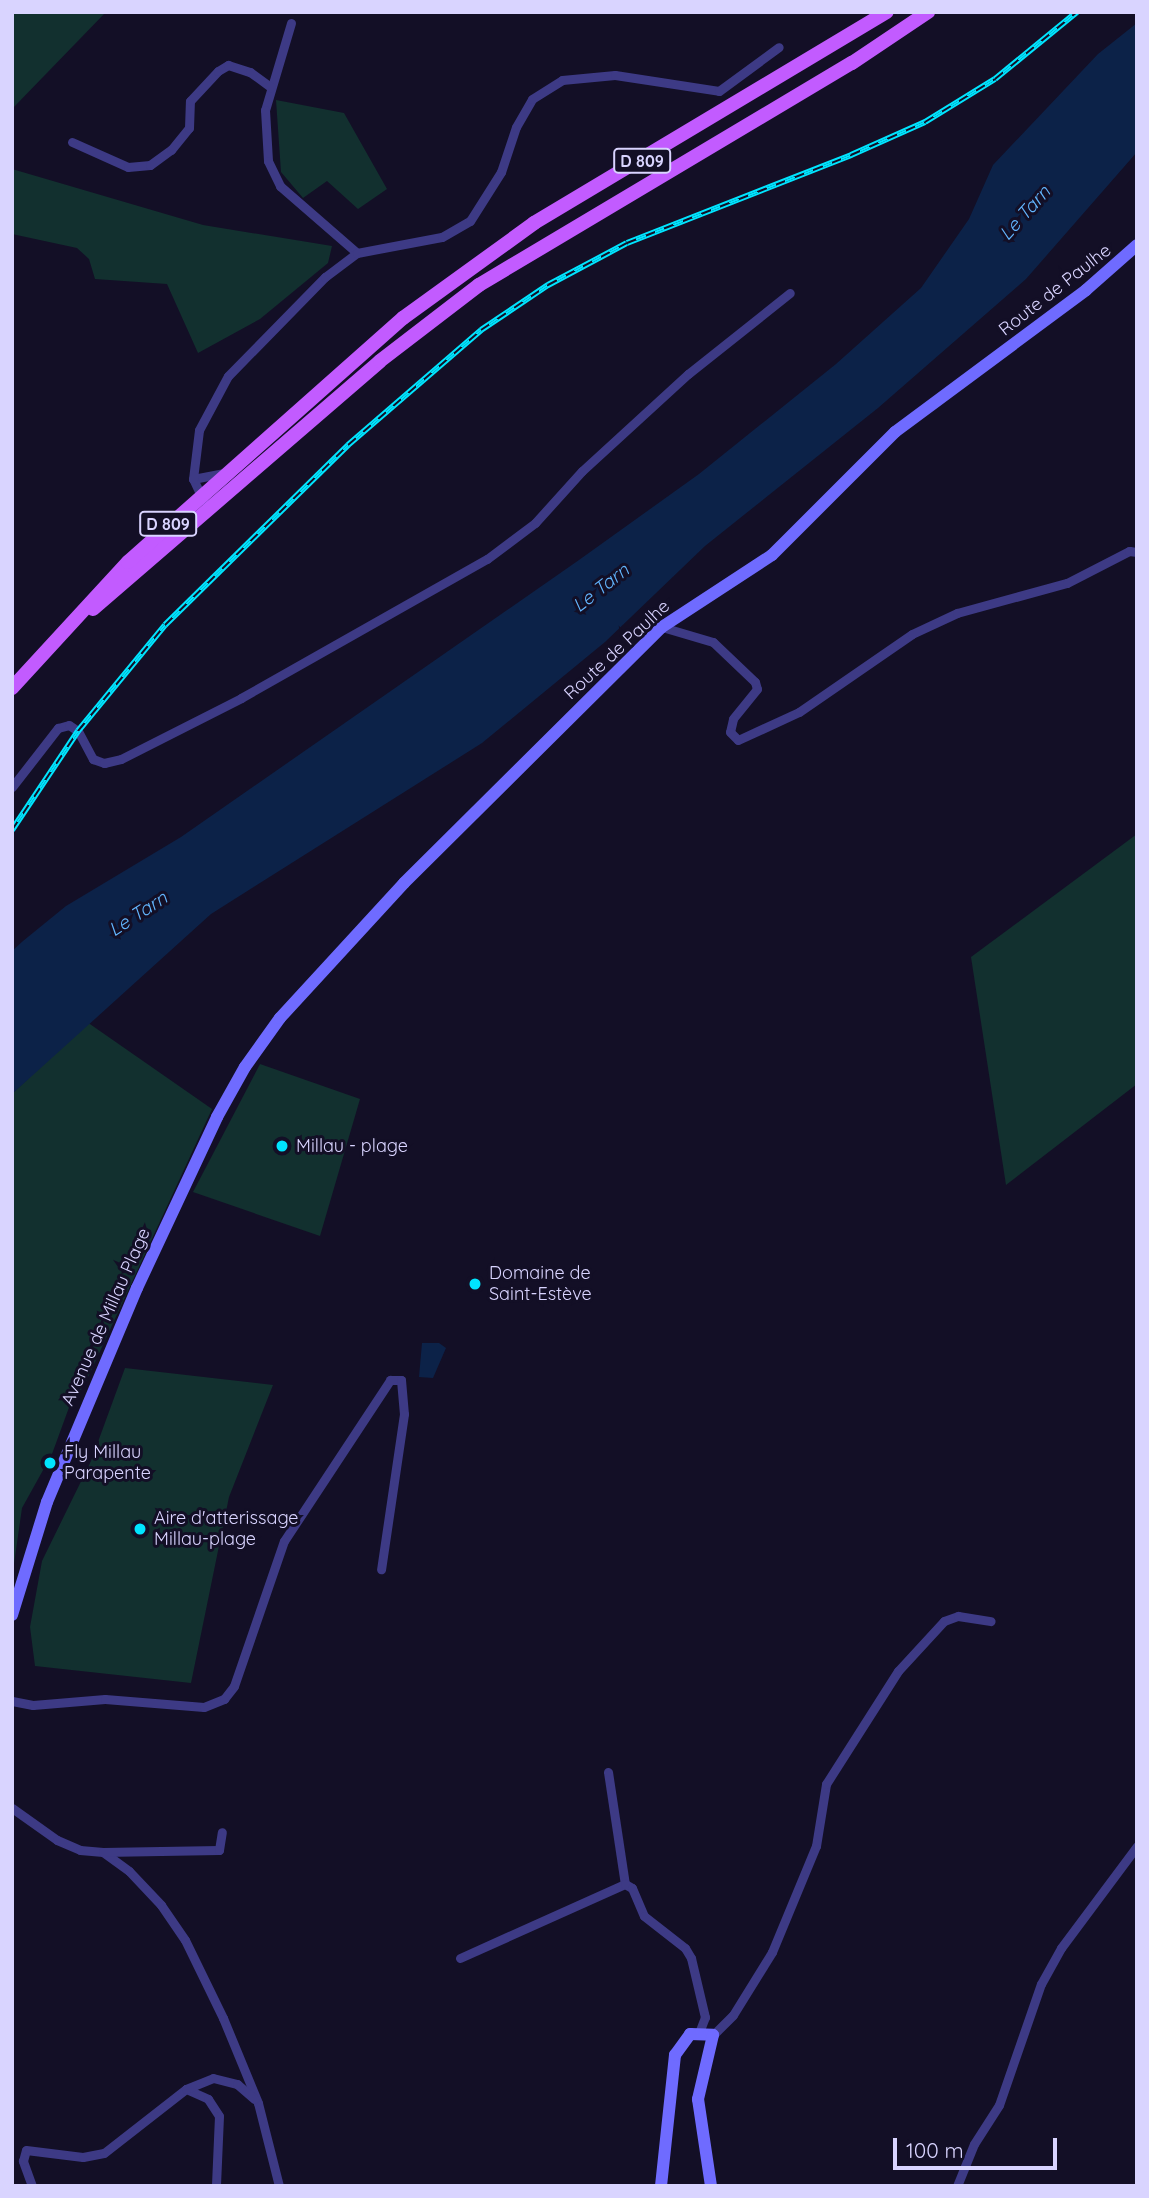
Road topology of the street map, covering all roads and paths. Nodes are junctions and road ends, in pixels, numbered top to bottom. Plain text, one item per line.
1 (887, 12) edge
2 (928, 12) edge
3 (291, 23) dead end
4 (779, 47) dead end
5 (271, 87) junction
6 (72, 142) dead end
7 (1137, 246) edge
8 (357, 253) junction
9 (790, 293) dead end
10 (224, 473) junction
11 (193, 479) junction
12 (200, 494) junction
13 (209, 508) junction
14 (1137, 552) edge
15 (72, 625) junction
16 (662, 627) junction
17 (12, 688) edge
18 (12, 787) edge
19 (260, 1045) joint
20 (380, 1569) dead end
21 (12, 1615) edge
22 (991, 1621) dead end
23 (12, 1701) edge
24 (608, 1772) dead end
25 (12, 1808) edge
26 (222, 1832) dead end
27 (1137, 1846) edge
28 (103, 1852) junction
29 (625, 1884) junction
30 (460, 1958) dead end
31 (698, 2035) junction
32 (712, 2035) junction
33 (186, 2089) junction
34 (258, 2103) junction
35 (32, 2186) edge
36 (216, 2186) edge
37 (279, 2186) edge
38 (661, 2186) edge
39 (711, 2186) edge
40 (957, 2186) edge

1 - 10 main road, D 809
2 - 13 main road, D 809
3 - 5 street
4 - 8 street
5 - 6 street
5 - 8 street
7 - 16 street, Route de Paulhe
8 - 11 street
9 - 18 street
10 - 11 street
10 - 12 main road, D 809
11 - 12 street
12 - 13 street
12 - 15 main road, D 809
13 - 15 main road, D 809
14 - 16 street
15 - 17 main road, D 809
16 - 19 street, Route de Paulhe
19 - 21 street, Avenue de Millau Plage
20 - 23 street
22 - 32 street
24 - 29 street
25 - 28 street
26 - 28 street
27 - 40 street
28 - 34 street
29 - 30 street
29 - 31 street
31 - 32 street
31 - 38 street
32 - 39 street
33 - 34 street
33 - 35 street
33 - 36 street
34 - 37 street

